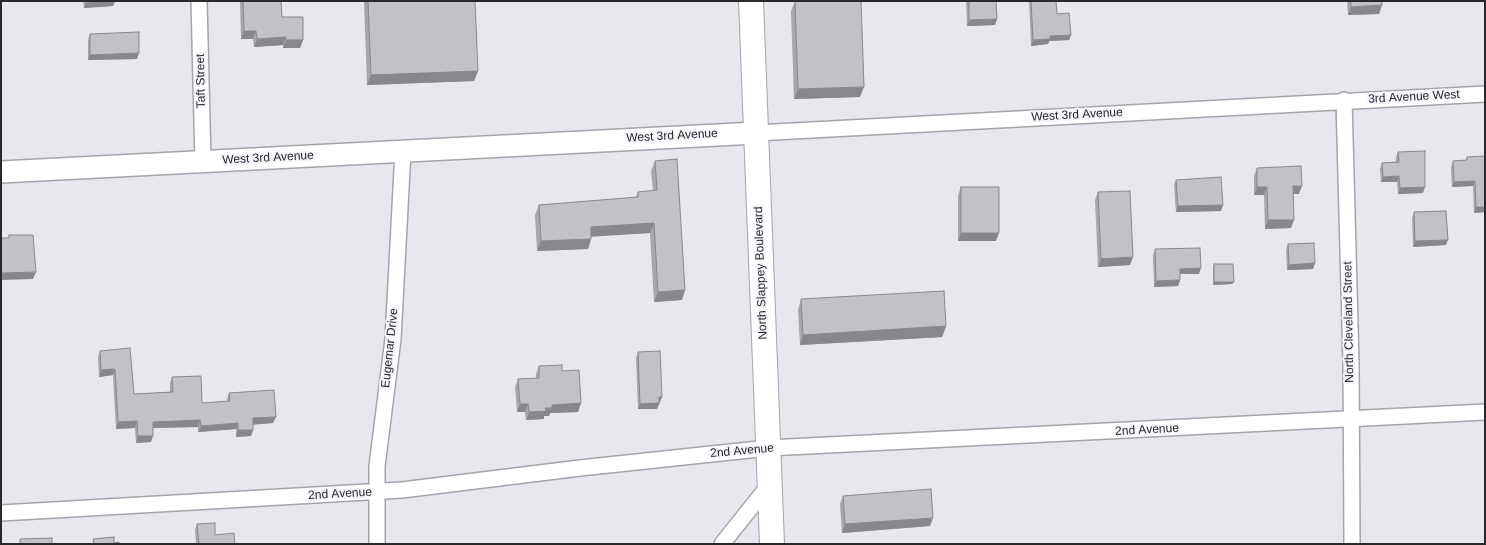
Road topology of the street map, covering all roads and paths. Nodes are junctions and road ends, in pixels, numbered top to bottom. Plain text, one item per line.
1 (199, 1) edge
2 (751, 1) edge
3 (1485, 94) edge
4 (1344, 100) junction
5 (756, 133) junction
6 (403, 151) junction
7 (203, 161) junction
8 (1, 172) edge
9 (1485, 412) edge
10 (1351, 418) junction
11 (768, 448) junction
12 (769, 485) junction
13 (377, 492) junction
14 (1, 513) edge
15 (378, 544) edge
16 (722, 544) edge
17 (772, 544) edge
18 (1352, 544) edge

1 - 7 street, Taft Street
2 - 5 main road, North Slappey Boulevard
3 - 4 street, 3rd Avenue West
4 - 5 street, West 3rd Avenue
4 - 10 street, North Cleveland Street
5 - 6 street, West 3rd Avenue
5 - 11 main road, North Slappey Boulevard
6 - 7 street, West 3rd Avenue
6 - 13 street, Eugemar Drive
7 - 8 street, West 3rd Avenue
9 - 10 street, 2nd Avenue
10 - 11 street, 2nd Avenue
10 - 18 street, North Cleveland Street
11 - 12 main road, North Slappey Boulevard
11 - 13 street, 2nd Avenue
12 - 16 street
12 - 17 main road, North Slappey Boulevard
13 - 14 street, 2nd Avenue
13 - 15 street, Eugemar Drive

